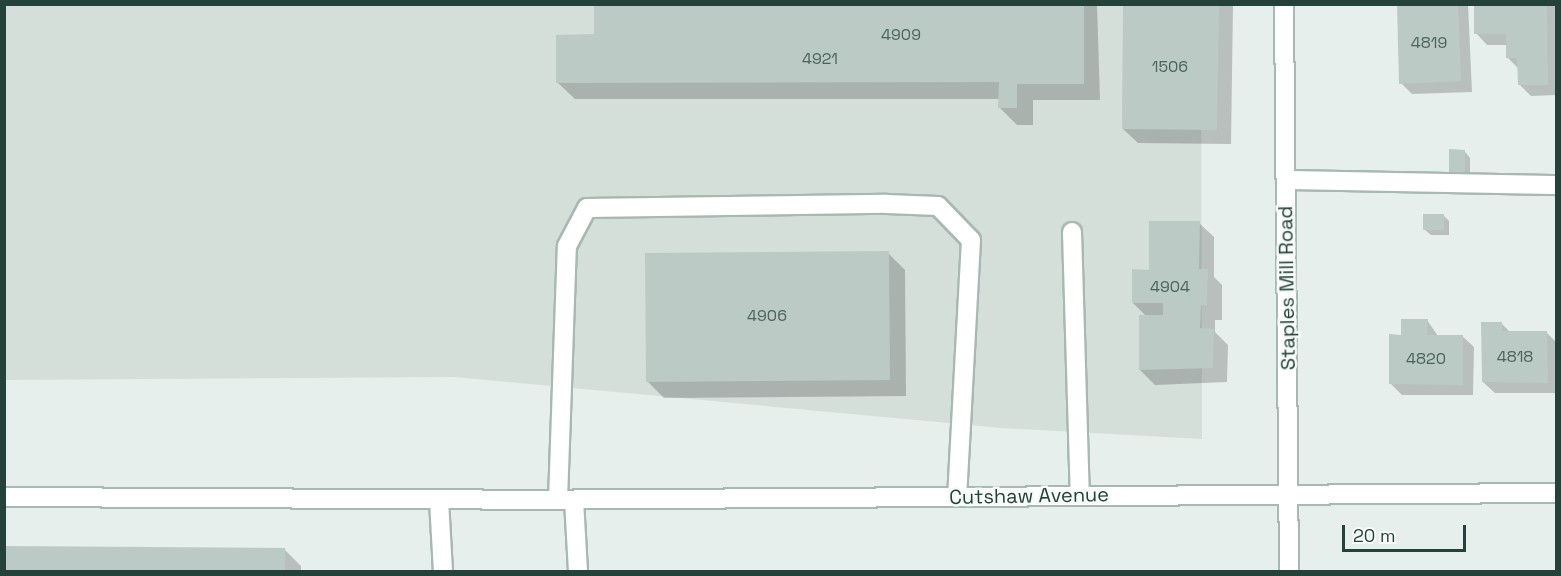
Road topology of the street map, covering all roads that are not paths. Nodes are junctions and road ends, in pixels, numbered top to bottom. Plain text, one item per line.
1 (1284, 4) edge
2 (1286, 180) junction
3 (1557, 185) edge
4 (1072, 232) dead end
5 (1557, 493) edge
6 (1290, 495) junction
7 (1080, 496) junction
8 (4, 497) edge
9 (957, 497) junction
10 (439, 500) junction
11 (566, 500) junction
12 (443, 572) edge
13 (578, 572) edge
14 (1289, 572) edge

1 - 2 street, Staples Mill Road
2 - 3 street
2 - 6 street, Staples Mill Road
4 - 7 street
5 - 6 street, Cutshaw Avenue
6 - 7 street, Cutshaw Avenue
6 - 14 street, Staples Mill Road
7 - 9 street, Cutshaw Avenue
8 - 10 street, Cutshaw Avenue
9 - 11 street, Cutshaw Avenue
9 - 11 street
10 - 11 street, Cutshaw Avenue
10 - 12 street
11 - 13 street

